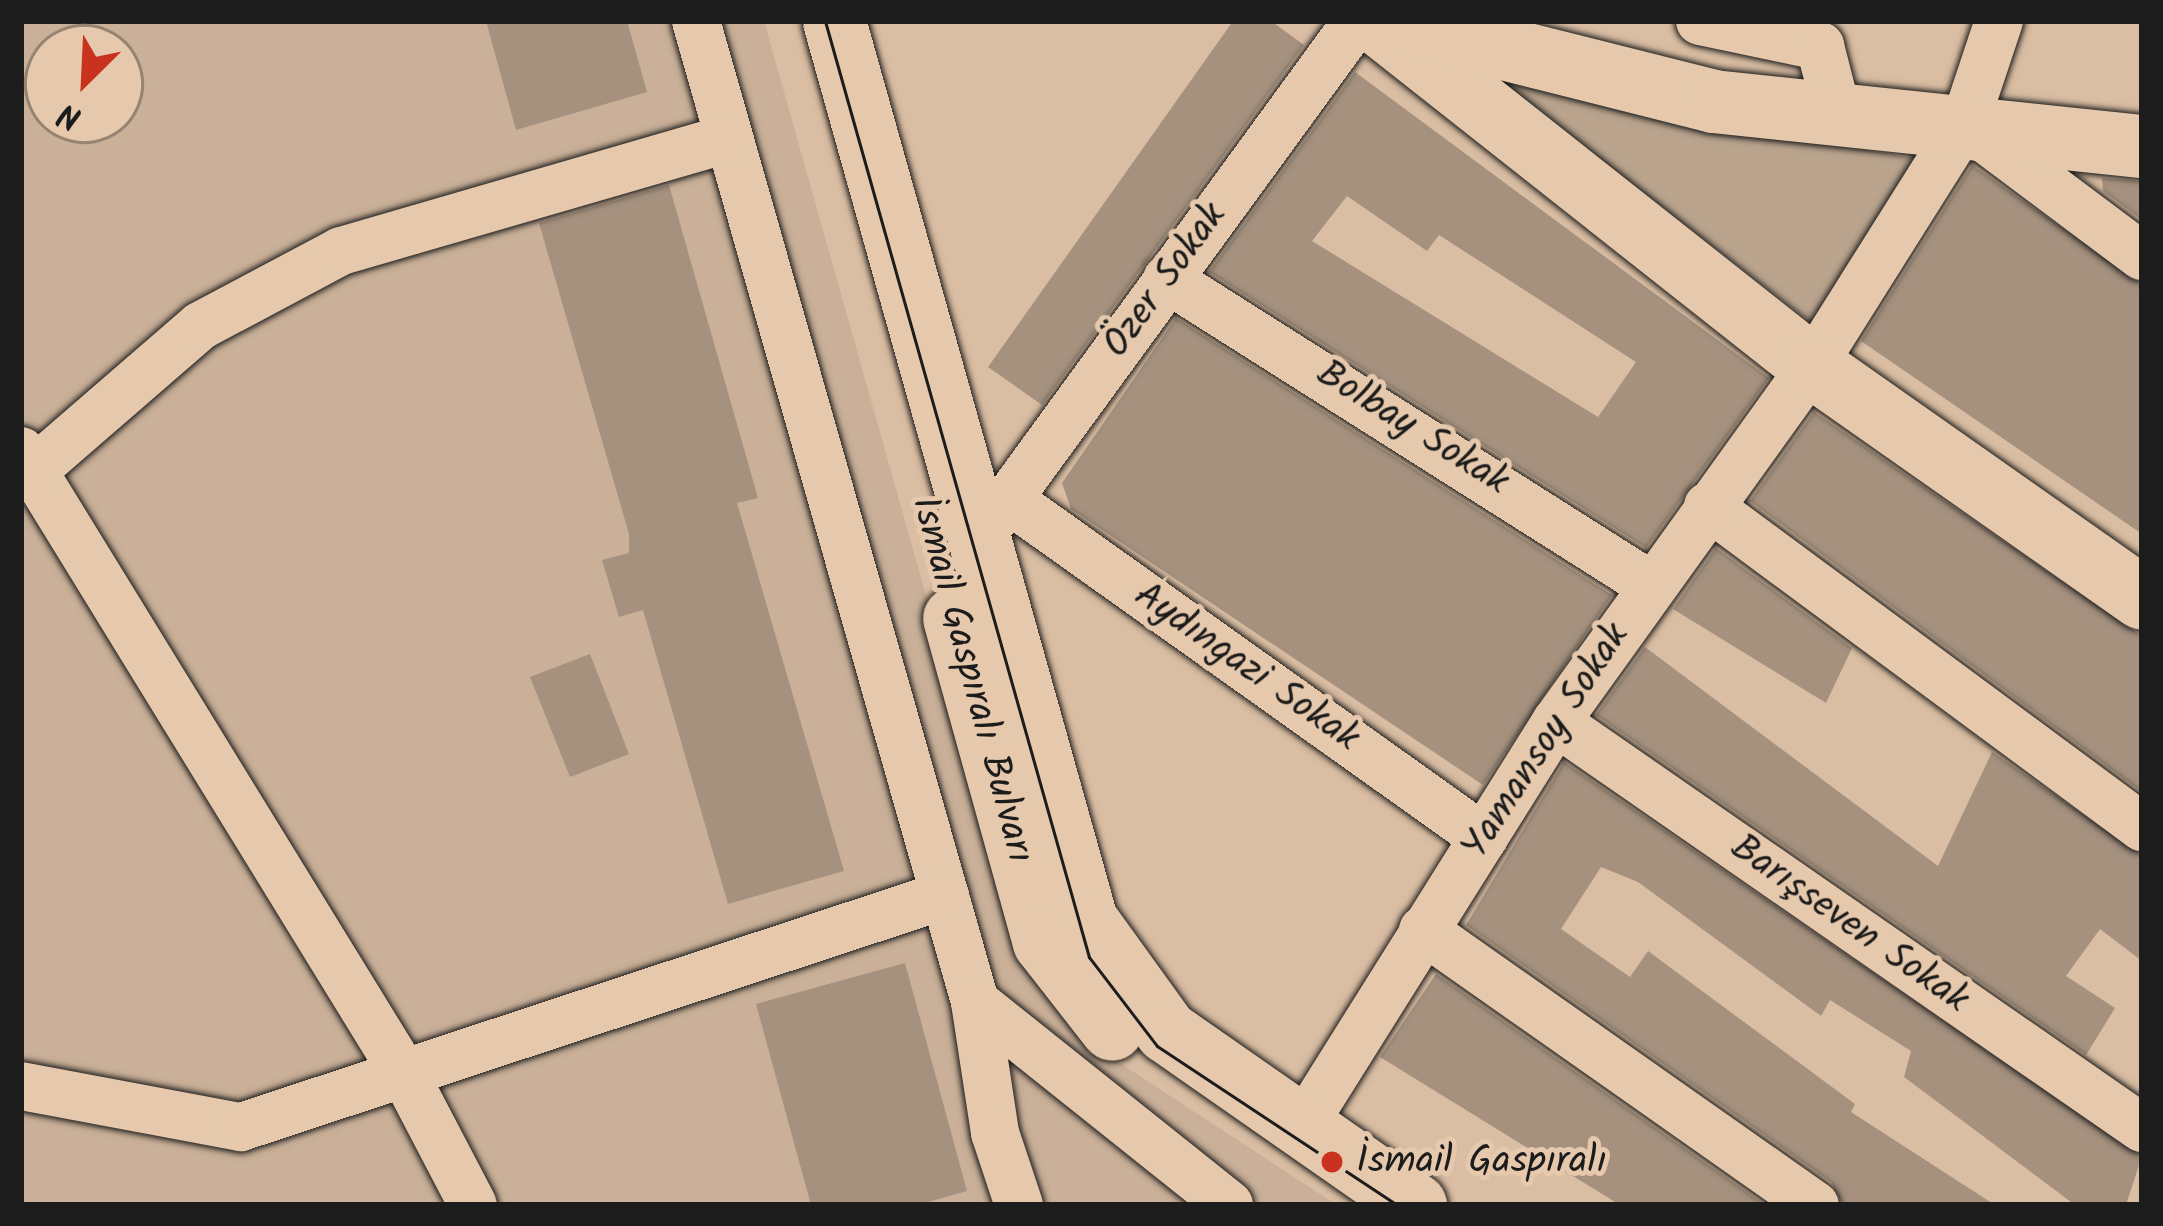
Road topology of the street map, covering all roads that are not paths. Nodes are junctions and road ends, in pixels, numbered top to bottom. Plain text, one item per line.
1 (696, 21) edge
2 (788, 21) edge
3 (834, 21) edge
4 (1357, 21) edge
5 (1376, 21) edge
6 (1395, 21) edge
7 (1700, 21) edge
8 (1999, 21) edge
9 (1837, 112) junction
10 (1965, 123) junction
11 (729, 139) junction
12 (2142, 146) edge
13 (2142, 256) edge
14 (1168, 279) junction
15 (1812, 367) junction
16 (27, 461) edge
17 (1708, 506) junction
18 (993, 520) junction
19 (1652, 586) junction
20 (2138, 587) edge
21 (1556, 722) junction
22 (2142, 827) edge
23 (1484, 838) junction
24 (945, 895) junction
25 (1423, 930) junction
26 (975, 1002) junction
27 (406, 1077) junction
28 (21, 1086) edge
29 (2142, 1128) edge
30 (1300, 1130) junction
31 (473, 1205) edge
32 (1019, 1205) edge
33 (1229, 1205) edge
34 (1355, 1205) edge
35 (1415, 1205) edge
36 (1815, 1205) edge

1 - 11 street
2 - 34 main road, İsmail Gaspıralı Bulvarı
3 - 18 main road
4 - 14 street, Özer Sokak
5 - 15 main road
6 - 9 main road
7 - 9 street
8 - 10 street, Yamansoy Sokak
9 - 10 main road
10 - 12 main road
10 - 13 street
10 - 15 street, Yamansoy Sokak
11 - 16 street
11 - 24 street
14 - 18 street, Özer Sokak
14 - 19 street, Bolbay Sokak
15 - 17 street, Yamansoy Sokak
15 - 20 main road
16 - 27 street
17 - 19 street, Yamansoy Sokak
17 - 22 street
18 - 23 street, Aydıngazi Sokak
18 - 30 main road
19 - 21 street, Yamansoy Sokak
21 - 23 street, Yamansoy Sokak
21 - 29 street, Barışseven Sokak
23 - 25 street, Yamansoy Sokak
24 - 26 street
24 - 27 street
25 - 30 street, Yamansoy Sokak
25 - 36 street
26 - 32 street
26 - 33 street
27 - 28 street
27 - 31 street
30 - 35 main road

